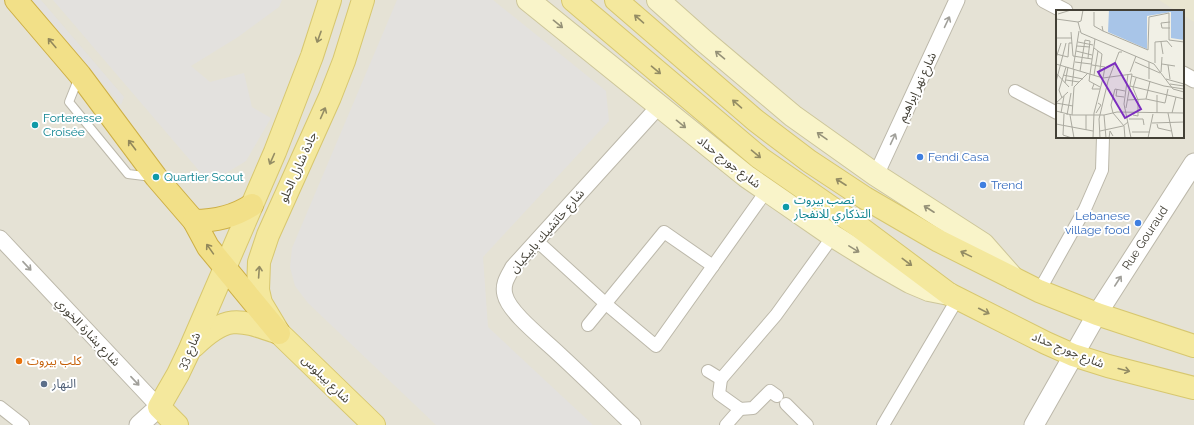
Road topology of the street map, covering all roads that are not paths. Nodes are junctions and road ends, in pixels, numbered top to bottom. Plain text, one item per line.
1 (16, 0) edge
2 (330, 0) edge
3 (363, 0) edge
4 (528, 0) edge
5 (573, 0) edge
6 (616, 0) edge
7 (658, 0) edge
8 (958, 0) edge
9 (1044, 0) edge
10 (1063, 10) edge
11 (1184, 75) edge
12 (1194, 80) edge
13 (1015, 91) dead end
14 (659, 106) junction
15 (1056, 112) edge
16 (1102, 138) edge
17 (1194, 163) edge
18 (876, 175) junction
19 (767, 190) junction
20 (252, 205) junction
21 (194, 221) junction
22 (833, 236) junction
23 (0, 238) edge
24 (537, 241) junction
25 (713, 266) junction
26 (225, 268) junction
27 (1013, 278) junction
28 (1039, 291) junction
29 (954, 296) junction
30 (606, 304) junction
31 (1097, 314) junction
32 (588, 325) dead end
33 (279, 333) junction
34 (1194, 346) edge
35 (189, 351) junction
36 (1073, 355) junction
37 (708, 371) dead end
38 (721, 378) junction
39 (1194, 388) edge
40 (0, 407) edge
41 (159, 407) junction
42 (740, 409) junction
43 (23, 425) edge
44 (139, 425) edge
45 (178, 425) edge
46 (374, 425) edge
47 (633, 425) edge
48 (726, 425) edge
49 (807, 425) edge
50 (883, 425) edge
51 (1034, 425) edge

21 -> 1 highway
2 -> 20 main road
33 -> 3 main road, جادة شارل الحلو
4 -> 14 main road, شارع جورج حداد
5 -> 29 main road, شارع جورج حداد
27 -> 6 main road
18 -> 7 main road
18 -> 8 street, شارع نهر إبراهيم
9 - 10 street
11 - 12 street
13 - 15 street
14 -> 19 main road, شارع جورج حداد
14 - 24 street, شارع خاتشيك بابيكيان
16 - 28 street
31 -> 17 street, Rue Gouraud
27 -> 18 main road
19 - 22 main road, شارع جورج حداد
19 - 25 street
20 - 21 highway
20 - 26 main road
26 -> 21 highway
22 -> 29 main road, شارع جورج حداد
22 - 38 street
23 -> 41 street, شارع بشارة الخوري
24 - 30 street
24 - 47 street, شارع خاتشيك بابيكيان
25 - 30 street
25 - 30 street
26 - 33 highway
26 - 35 main road, شارع 33
27 - 28 main road
28 - 31 main road
29 -> 36 main road, شارع جورج حداد
29 - 50 street
30 - 32 street
31 - 34 main road
31 - 36 street, Rue Gouraud
33 - 35 main road
33 - 46 main road, شارع بيبلوس
35 - 41 main road, شارع 33
36 -> 39 main road, شارع جورج حداد
36 - 51 street, Rue Gouraud
37 - 38 street
38 - 42 street
40 - 43 street
41 - 44 street, شارع 33
41 - 45 main road, شارع بشارة الخوري
42 - 48 street
42 - 49 street

